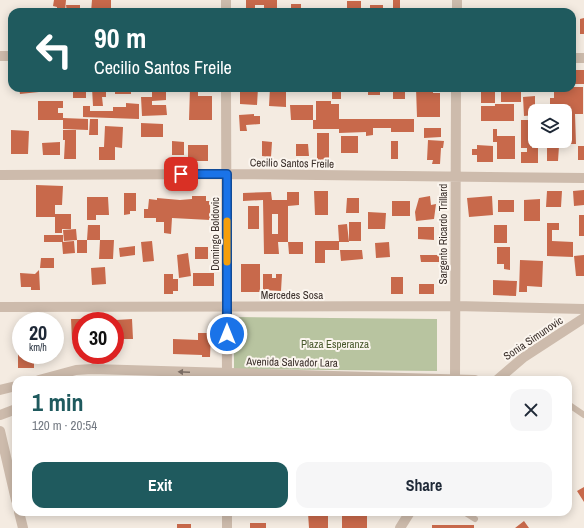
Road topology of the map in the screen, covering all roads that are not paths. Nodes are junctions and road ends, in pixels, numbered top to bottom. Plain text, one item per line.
1 (226, 92) edge
2 (456, 92) edge
3 (227, 174) junction
4 (0, 175) edge
5 (455, 178) junction
6 (584, 178) edge
7 (455, 306) junction
8 (0, 307) edge
9 (227, 307) junction
10 (584, 308) edge
11 (584, 318) edge
12 (54, 376) edge
13 (227, 376) edge
14 (455, 376) edge
15 (502, 376) edge
16 (12, 387) edge
17 (0, 390) edge
18 (572, 407) edge
19 (12, 410) edge
20 (0, 415) edge
21 (584, 415) edge
22 (0, 431) edge
23 (12, 483) edge
24 (20, 516) edge
25 (227, 516) edge
26 (408, 516) edge
27 (470, 516) edge
28 (475, 519) dead end
29 (23, 528) edge
30 (227, 528) edge
31 (400, 528) edge

1 - 3 street, Domingo Boldovic
2 - 5 street, Sargento Ricardo Trillard
3 - 4 street, Cecilio Santos Freile
3 - 5 street, Cecilio Santos Freile
3 - 9 street, Domingo Boldovic
5 - 6 street, Cecilio Santos Freile
5 - 7 street, Sargento Ricardo Trillard
7 - 9 street, Mercedes Sosa
7 - 10 street, Mercedes Sosa
7 - 14 street, Sargento Ricardo Trillard
8 - 9 street, Mercedes Sosa
9 - 13 street, Domingo Boldovic
11 - 15 street, Sonia Simunovic
13 -> 12 street, Avenida Salvador Lara
16 - 17 street
18 - 21 lane
19 - 20 street
22 - 23 street
24 - 29 street
25 - 30 street
26 - 31 street
27 - 28 lane

